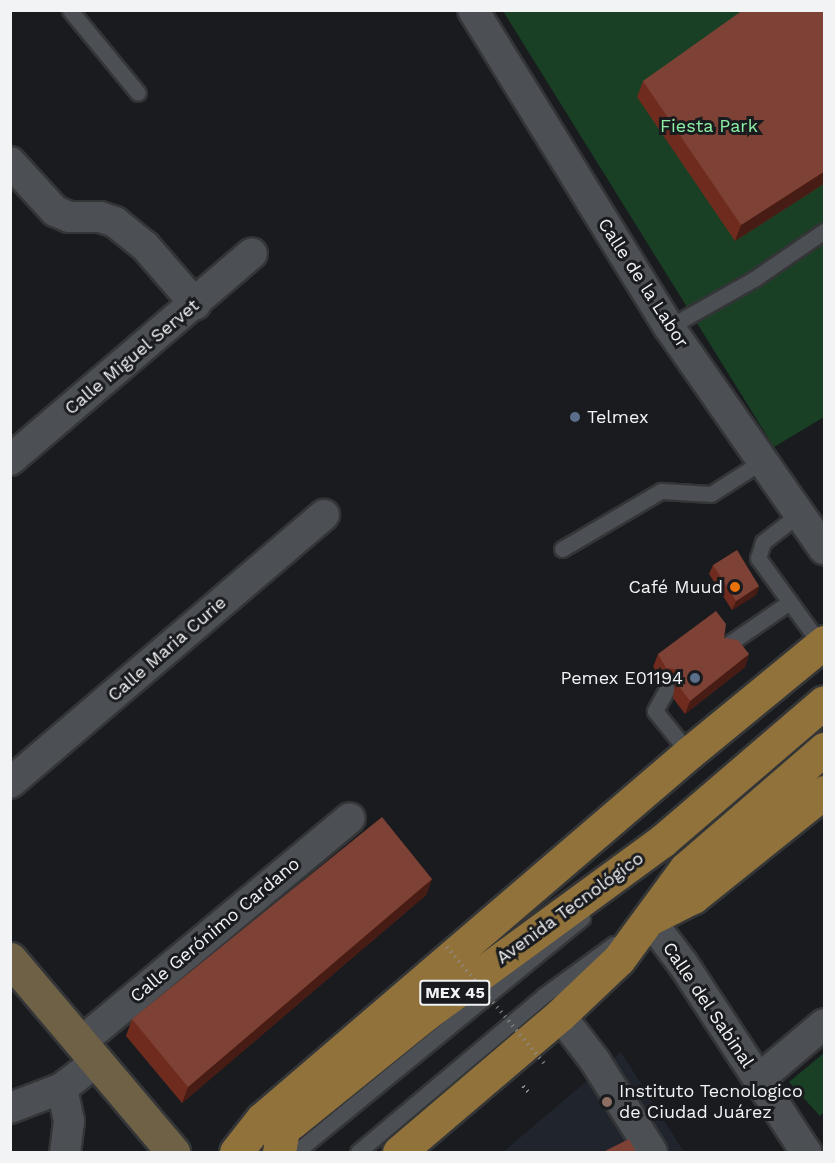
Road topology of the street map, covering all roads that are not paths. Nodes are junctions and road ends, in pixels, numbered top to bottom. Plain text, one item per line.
1 (70, 10) edge
2 (473, 10) edge
3 (138, 93) dead end
4 (10, 162) edge
5 (825, 231) edge
6 (252, 253) dead end
7 (195, 304) junction
8 (669, 327) junction
9 (10, 460) edge
10 (764, 460) junction
11 (799, 514) junction
12 (324, 515) dead end
13 (562, 549) dead end
14 (825, 549) edge
15 (788, 603) junction
16 (823, 644) edge
17 (727, 645) edge
18 (667, 689) dead end
19 (825, 702) edge
20 (825, 748) edge
21 (689, 753) junction
22 (10, 783) edge
23 (825, 792) edge
24 (350, 818) dead end
25 (648, 919) junction
26 (10, 959) edge
27 (560, 1016) junction
28 (825, 1024) edge
29 (88, 1052) junction
30 (759, 1079) junction
31 (62, 1088) junction
32 (10, 1108) edge
33 (825, 1143) edge
34 (286, 1145) edge
35 (65, 1152) edge
36 (173, 1152) edge
37 (236, 1152) edge
38 (254, 1152) edge
39 (358, 1152) edge
40 (399, 1152) edge
41 (652, 1152) edge
42 (806, 1152) edge
43 (814, 1152) edge

1 - 3 lane
2 - 8 street, Calle de la Labor
4 - 7 street
5 - 8 lane
6 - 7 street, Calle Miguel Servet
7 - 9 street, Calle Miguel Servet
8 - 10 street, Calle de la Labor
10 - 11 street, Calle de la Labor
10 - 13 lane
11 - 14 street, Calle de la Labor
11 - 15 lane
12 - 22 street, Calle Maria Curie
15 - 16 lane
15 - 17 lane
16 - 21 main road
18 - 21 lane
19 - 34 main road, Avenida Tecnológico / MEX 45
20 - 25 main road
21 - 37 main road
23 - 25 main road
24 - 29 street, Calle Gerónimo Cardano
25 - 27 main road
25 - 30 street, Calle del Sabinal
25 - 39 lane
26 - 29 main road
27 - 40 main road
27 - 41 street
28 - 30 street
29 - 31 street, Calle Gerónimo Cardano
29 - 36 main road
30 - 42 street, Calle del Sabinal
31 - 32 street, Calle Gerónimo Cardano
31 - 35 street
33 - 43 street
34 - 38 main road, Avenida Tecnológico / MEX 45

